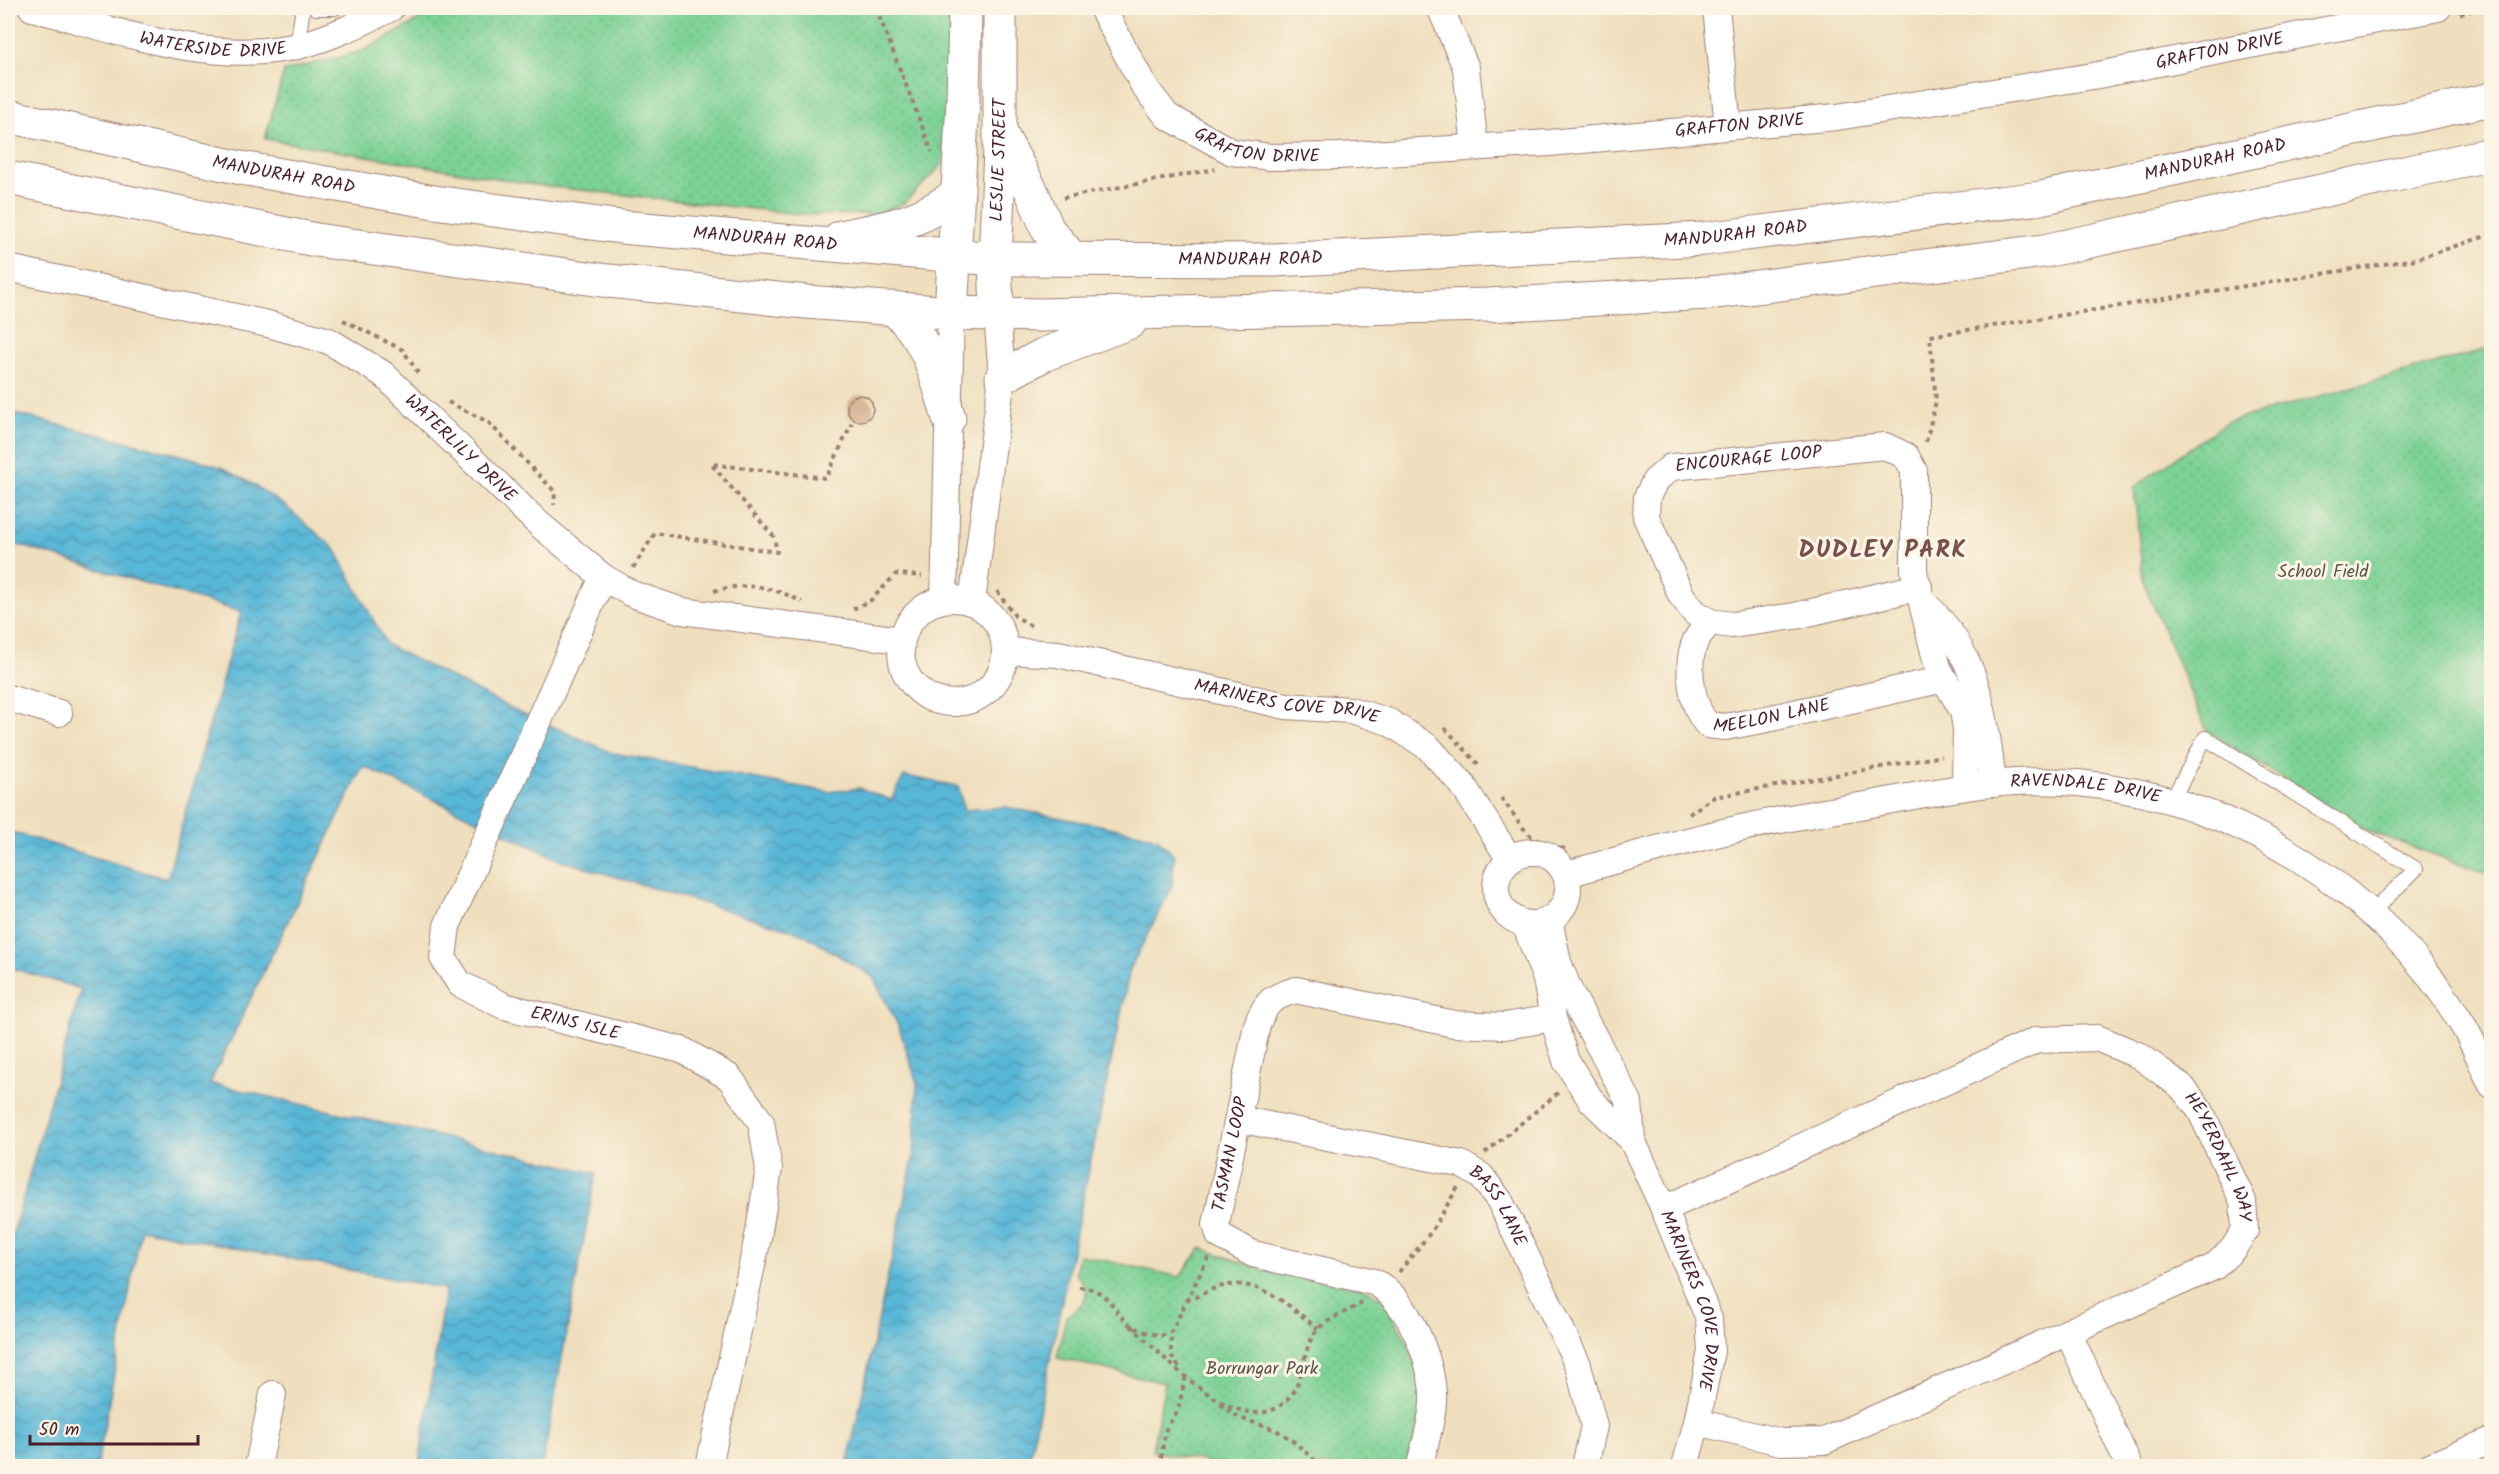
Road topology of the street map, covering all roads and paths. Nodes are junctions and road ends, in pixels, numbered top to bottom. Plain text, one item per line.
1 (32, 8) edge
2 (303, 8) edge
3 (316, 8) edge
4 (335, 8) edge
5 (391, 8) edge
6 (876, 8) edge
7 (965, 8) edge
8 (1000, 8) edge
9 (1102, 8) edge
10 (1716, 8) edge
11 (2438, 8) edge
12 (1442, 12) dead end
13 (297, 46) junction
14 (2492, 99) edge
15 (8, 116) edge
16 (1728, 126) junction
17 (1001, 134) junction
18 (1475, 147) junction
19 (2492, 154) edge
20 (933, 156) dead end
21 (8, 178) edge
22 (957, 194) junction
23 (2492, 234) edge
24 (810, 244) junction
25 (955, 257) junction
26 (995, 259) junction
27 (1073, 259) junction
28 (8, 268) edge
29 (893, 308) junction
30 (951, 313) junction
31 (1154, 313) junction
32 (997, 314) junction
33 (1002, 377) junction
34 (949, 418) junction
35 (852, 423) dead end
36 (1924, 450) dead end
37 (655, 533) dead end
38 (603, 577) junction
39 (997, 591) dead end
40 (1921, 595) junction
41 (944, 599) junction
42 (972, 602) junction
43 (1710, 622) junction
44 (1040, 630) dead end
45 (901, 640) junction
46 (1006, 651) junction
47 (1944, 679) junction
48 (8, 698) edge
49 (59, 713) dead end
50 (1441, 727) dead end
51 (1966, 752) junction
52 (1483, 772) dead end
53 (1993, 784) junction
54 (1965, 786) junction
55 (1499, 795) dead end
56 (2172, 800) junction
57 (1684, 816) dead end
58 (1569, 849) dead end
59 (1509, 858) junction
60 (1566, 874) junction
61 (2371, 913) junction
62 (1537, 922) junction
63 (1553, 1017) junction
64 (1576, 1078) junction
65 (2492, 1085) edge
66 (1238, 1119) junction
67 (1632, 1140) junction
68 (1471, 1170) junction
69 (1664, 1209) junction
70 (1431, 1232) dead end
71 (1219, 1235) junction
72 (1079, 1287) dead end
73 (1186, 1300) junction
74 (1131, 1326) junction
75 (1171, 1332) junction
76 (2068, 1332) junction
77 (1186, 1375) junction
78 (273, 1394) dead end
79 (1214, 1400) junction
80 (1697, 1422) junction
81 (2492, 1440) edge
82 (258, 1467) edge
83 (709, 1467) edge
84 (1165, 1467) edge
85 (1321, 1467) edge
86 (1420, 1467) edge
87 (1585, 1467) edge
88 (1685, 1467) edge
89 (2129, 1467) edge
90 (2430, 1467) edge

1 - 13 street, WATERSIDE DRIVE
2 - 13 lane
3 - 4 lane
5 - 13 street, WATERSIDE DRIVE
6 - 20 path
7 - 22 main road, LESLIE STREET
8 - 17 main road, LESLIE STREET
9 - 18 street, GRAFTON DRIVE
10 - 16 street
11 - 16 street, GRAFTON DRIVE
12 - 18 street
14 - 27 main road, MANDURAH ROAD
15 - 24 main road, MANDURAH ROAD
16 - 18 street, GRAFTON DRIVE
17 - 26 main road, LESLIE STREET
17 - 27 main road
19 - 31 main road
21 - 29 main road
22 - 24 main road
22 - 25 main road, LESLIE STREET
23 - 36 path
24 - 25 main road, MANDURAH ROAD
25 - 26 main road, MANDURAH ROAD
25 - 30 main road, LESLIE STREET
26 - 27 main road, MANDURAH ROAD
26 - 32 main road, LESLIE STREET
28 - 38 street, WATERLILY DRIVE
29 - 30 main road
29 - 34 main road
30 - 32 main road
30 - 34 street
31 - 32 main road
31 - 33 main road
32 - 33 street
33 - 42 street
34 - 41 street
35 - 37 path
38 - 45 street, WATERLILY DRIVE
38 - 83 street, ERINS ISLE
39 - 44 path
40 - 43 street
40 - 43 street, ENCOURAGE LOOP
40 - 47 street, ENCOURAGE LOOP
40 - 53 street
41 - 42 street
41 - 45 street
42 - 46 street
43 - 47 street, MEELON LANE
45 - 46 street
46 - 59 street, MARINERS COVE DRIVE
47 - 51 street, ENCOURAGE LOOP
48 - 49 street
50 - 52 path
51 - 54 street, ENCOURAGE LOOP
51 - 57 path
53 - 54 street, RAVENDALE DRIVE
53 - 56 street, RAVENDALE DRIVE
54 - 60 street, RAVENDALE DRIVE
55 - 58 path
56 - 61 street, RAVENDALE DRIVE
56 - 61 lane
59 - 60 street
59 - 62 street
60 - 62 street
61 - 65 street, RAVENDALE DRIVE
62 - 63 street, MARINERS COVE DRIVE
62 - 67 street, MARINERS COVE DRIVE
63 - 64 street, MARINERS COVE DRIVE
63 - 66 street, TASMAN LOOP
64 - 67 street, MARINERS COVE DRIVE
64 - 68 path
66 - 68 street, BASS LANE
66 - 71 street, TASMAN LOOP
67 - 69 street, MARINERS COVE DRIVE
68 - 70 path
68 - 87 street, BASS LANE
69 - 76 street, HEYERDAHL WAY
69 - 80 street, MARINERS COVE DRIVE
71 - 73 path
71 - 86 street, TASMAN LOOP
72 - 74 path
73 - 75 path
73 - 79 path
74 - 75 path
74 - 77 path
75 - 77 path
76 - 80 street, HEYERDAHL WAY
76 - 89 street
77 - 79 path
77 - 84 path
78 - 82 street
79 - 85 path
80 - 88 street, MARINERS COVE DRIVE
81 - 90 street

